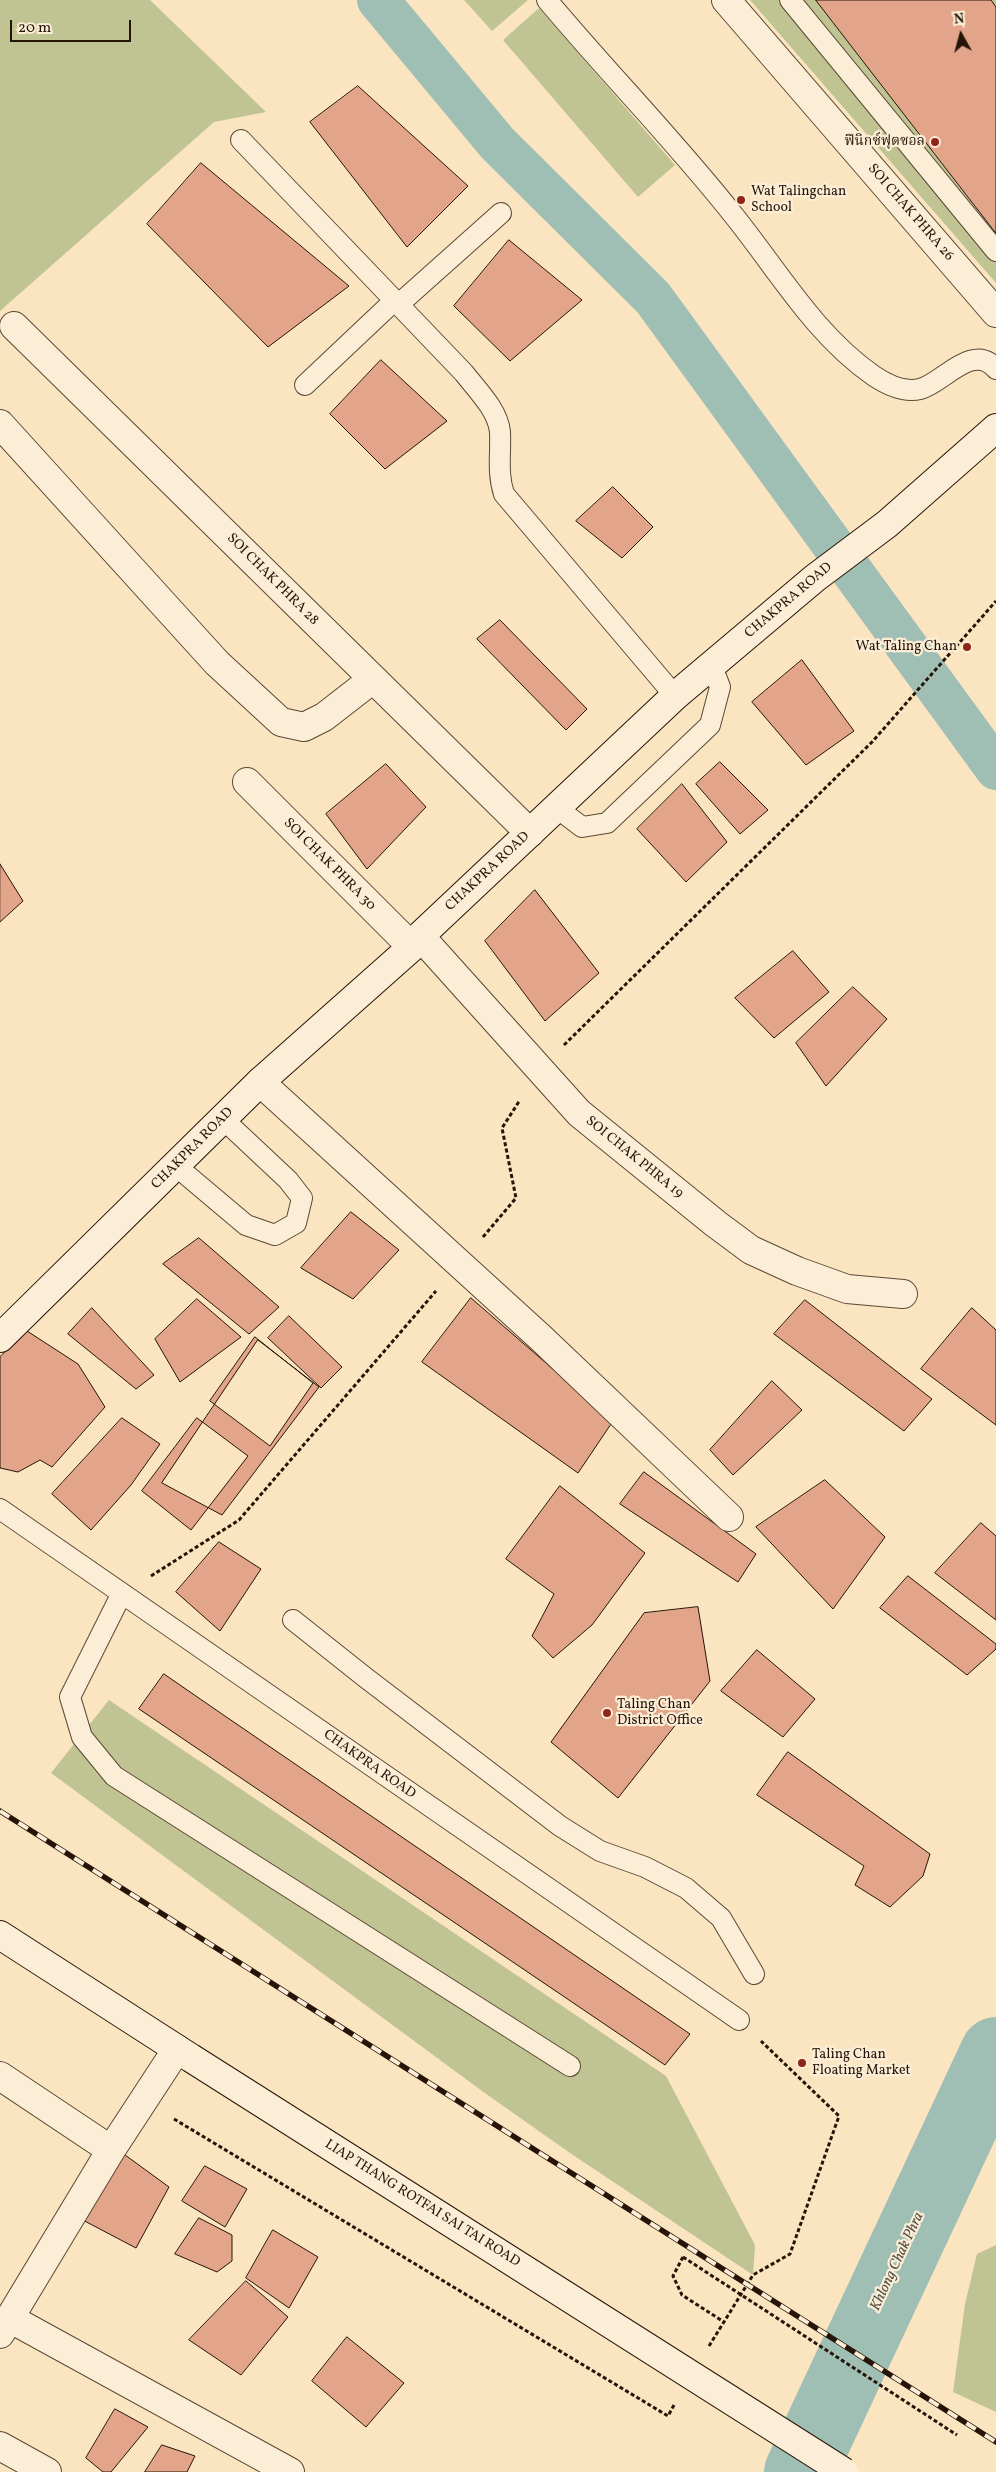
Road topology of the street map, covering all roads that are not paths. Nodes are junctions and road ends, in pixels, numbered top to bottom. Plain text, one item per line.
1 (547, 0) edge
2 (726, 0) edge
3 (790, 0) edge
4 (241, 140) dead end
5 (501, 213) dead end
6 (996, 250) edge
7 (397, 302) junction
8 (996, 313) edge
9 (14, 326) dead end
10 (996, 370) edge
11 (305, 386) dead end
12 (0, 424) edge
13 (996, 428) edge
14 (712, 666) junction
15 (373, 679) junction
16 (675, 696) junction
17 (247, 782) dead end
18 (557, 808) junction
19 (530, 833) junction
20 (416, 942) junction
21 (260, 1082) junction
22 (223, 1119) junction
23 (176, 1166) junction
24 (903, 1294) dead end
25 (0, 1338) edge
26 (0, 1509) edge
27 (728, 1517) dead end
28 (121, 1594) junction
29 (293, 1620) dead end
30 (0, 1935) edge
31 (754, 1974) dead end
32 (738, 2020) road end
33 (184, 2053) junction
34 (570, 2066) dead end
35 (0, 2076) edge
36 (111, 2150) junction
37 (6, 2326) edge
38 (0, 2446) edge
39 (47, 2472) edge
40 (290, 2472) edge
41 (844, 2472) edge

1 - 10 lane
2 - 8 street, SOI CHAK PHRA 26
3 - 6 lane
4 - 7 lane
5 - 7 lane
7 - 11 lane
7 - 16 lane
9 - 15 street, SOI CHAK PHRA 28
12 - 15 street
13 - 14 street, CHAKPRA ROAD
14 - 16 street, CHAKPRA ROAD
14 - 18 lane
15 - 19 street, SOI CHAK PHRA 28
16 - 18 street, CHAKPRA ROAD
17 - 20 street, SOI CHAK PHRA 30
18 - 19 street, CHAKPRA ROAD
19 - 20 street, CHAKPRA ROAD
20 - 21 street, CHAKPRA ROAD
20 - 24 street, SOI CHAK PHRA 19
21 - 22 street, CHAKPRA ROAD
21 - 27 street
22 - 23 street, CHAKPRA ROAD
22 - 23 lane
23 - 25 street, CHAKPRA ROAD
26 - 28 lane, CHAKPRA ROAD
28 - 32 lane, CHAKPRA ROAD
28 - 34 lane
29 - 31 lane
30 - 33 street, LIAP THANG ROTFAI SAI TAI ROAD
33 - 36 street
33 - 41 street, LIAP THANG ROTFAI SAI TAI ROAD, bridge
35 - 36 street
36 - 37 street
37 - 40 street
38 - 39 street

